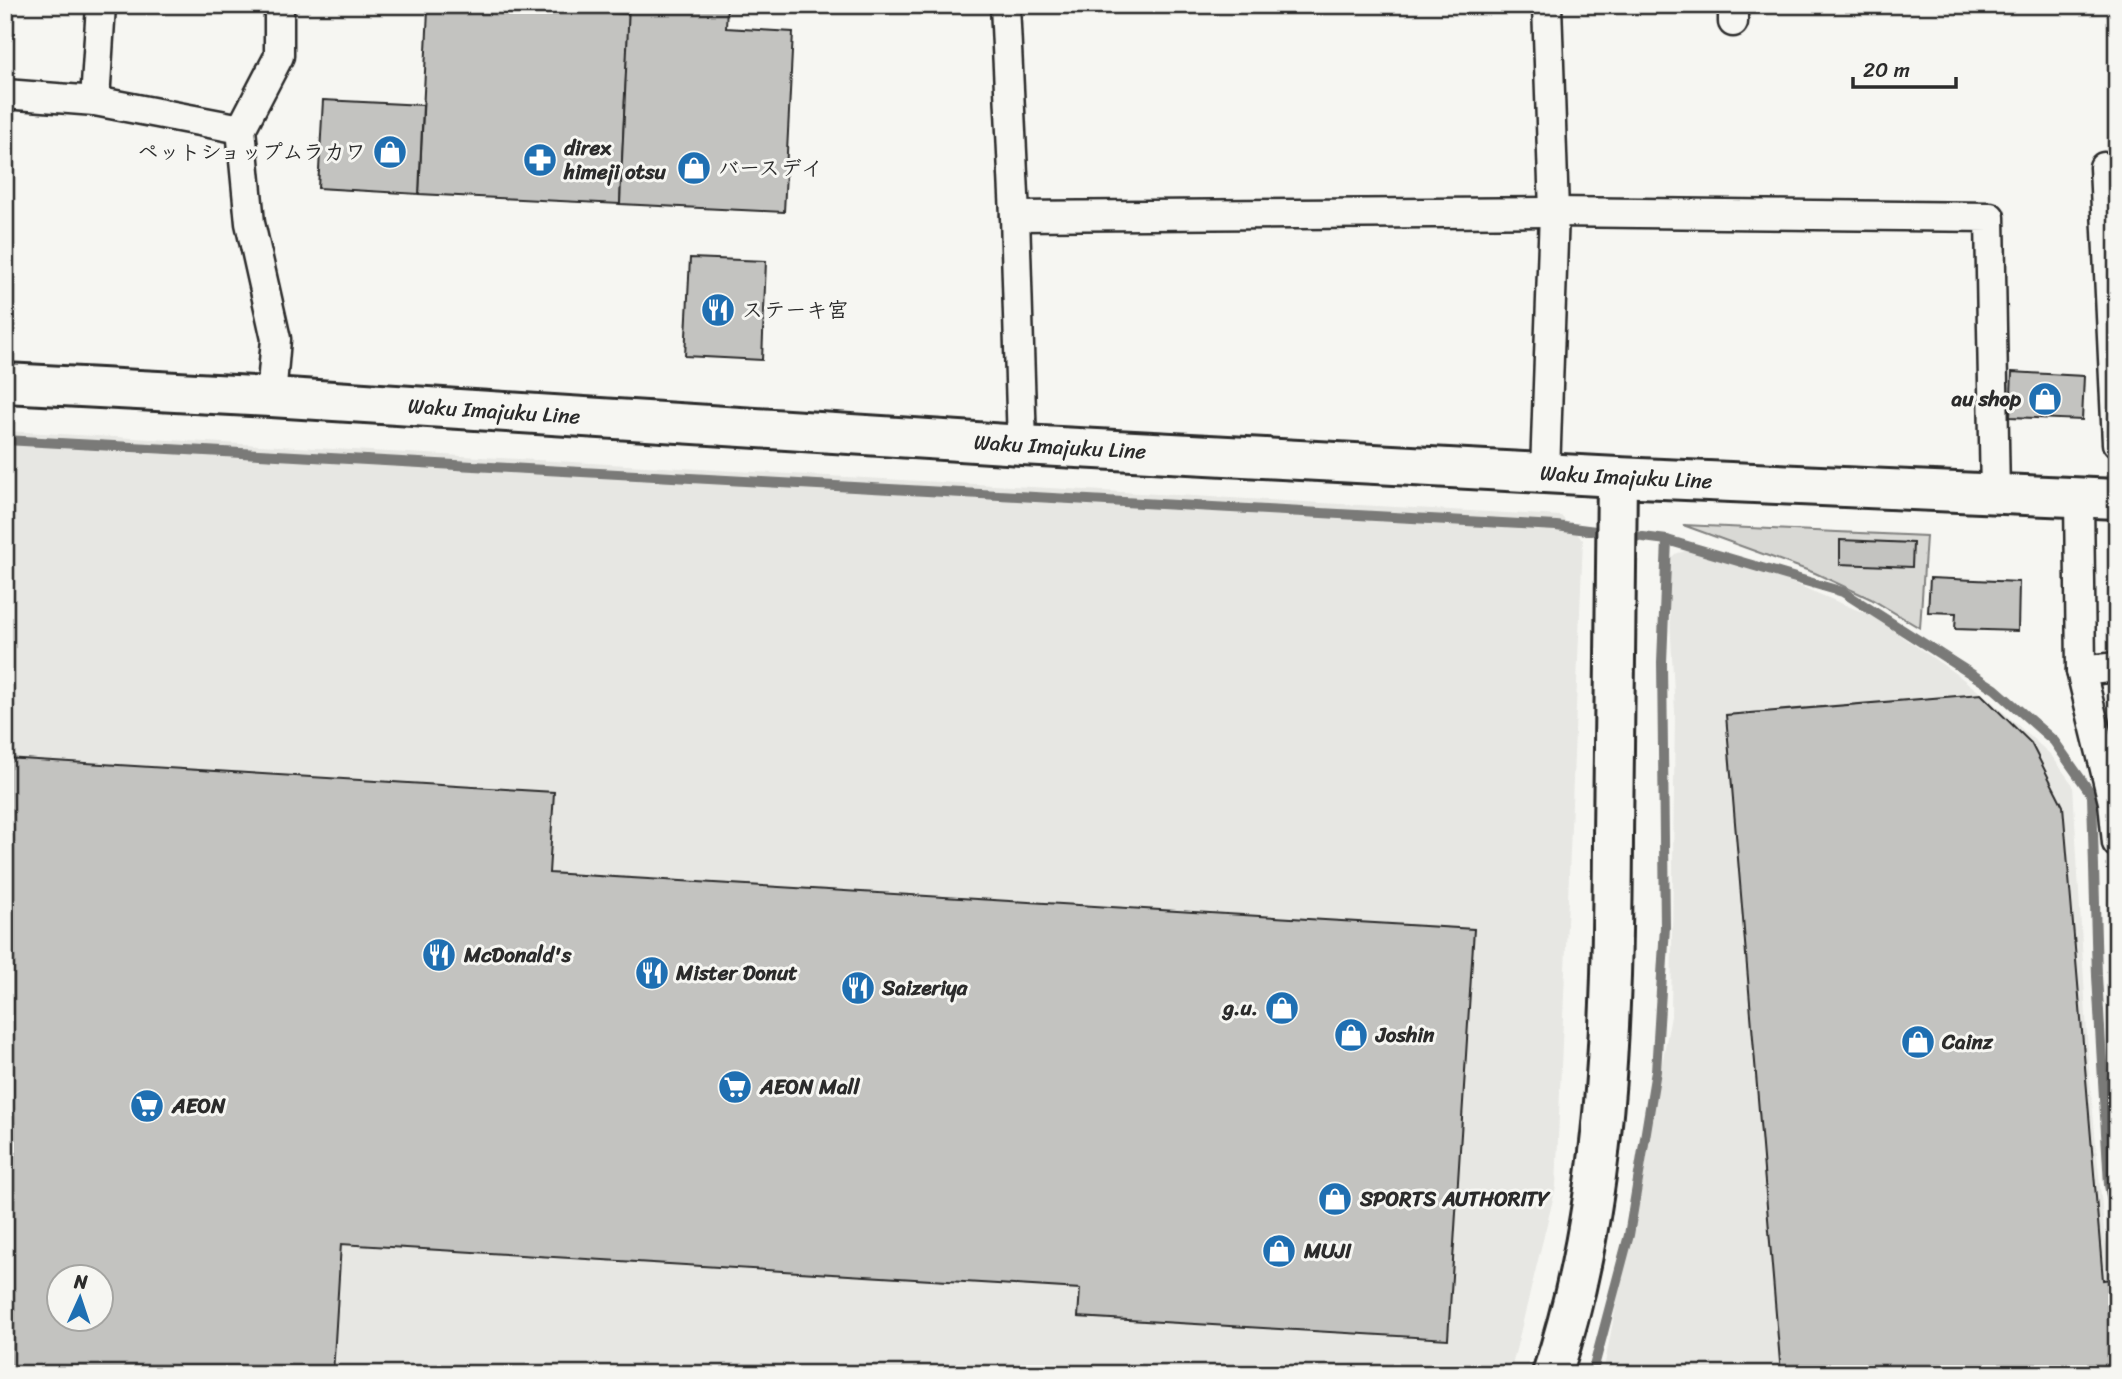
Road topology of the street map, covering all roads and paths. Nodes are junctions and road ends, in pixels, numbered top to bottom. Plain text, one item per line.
1 (101, 5) edge
2 (279, 5) edge
3 (1005, 5) edge
4 (1547, 5) edge
5 (5, 94) edge
6 (95, 101) junction
7 (241, 129) junction
8 (2104, 167) dead end
9 (1554, 212) junction
10 (1016, 216) junction
11 (5, 383) edge
12 (271, 397) junction
13 (2117, 443) edge
14 (1022, 446) junction
15 (1545, 472) junction
16 (1616, 477) junction
17 (1995, 495) junction
18 (2079, 497) junction
19 (2117, 499) edge
20 (2117, 667) edge
21 (2081, 671) junction
22 (2117, 843) edge
23 (1552, 1374) edge

1 - 6 street
2 - 7 street
3 - 10 street
4 - 9 street
5 - 6 street
6 - 7 street
7 - 12 street
8 - 13 street
9 - 10 street
9 - 15 street
9 - 17 street
10 - 14 street
11 - 12 main road, Waku Imajuku Line
12 - 14 main road, Waku Imajuku Line
14 - 15 main road, Waku Imajuku Line
15 - 16 main road, Waku Imajuku Line
16 - 17 main road, Waku Imajuku Line
16 - 23 main road
17 - 18 main road, Waku Imajuku Line
18 - 19 main road, Waku Imajuku Line
18 - 21 street
20 - 21 street
21 - 22 street

